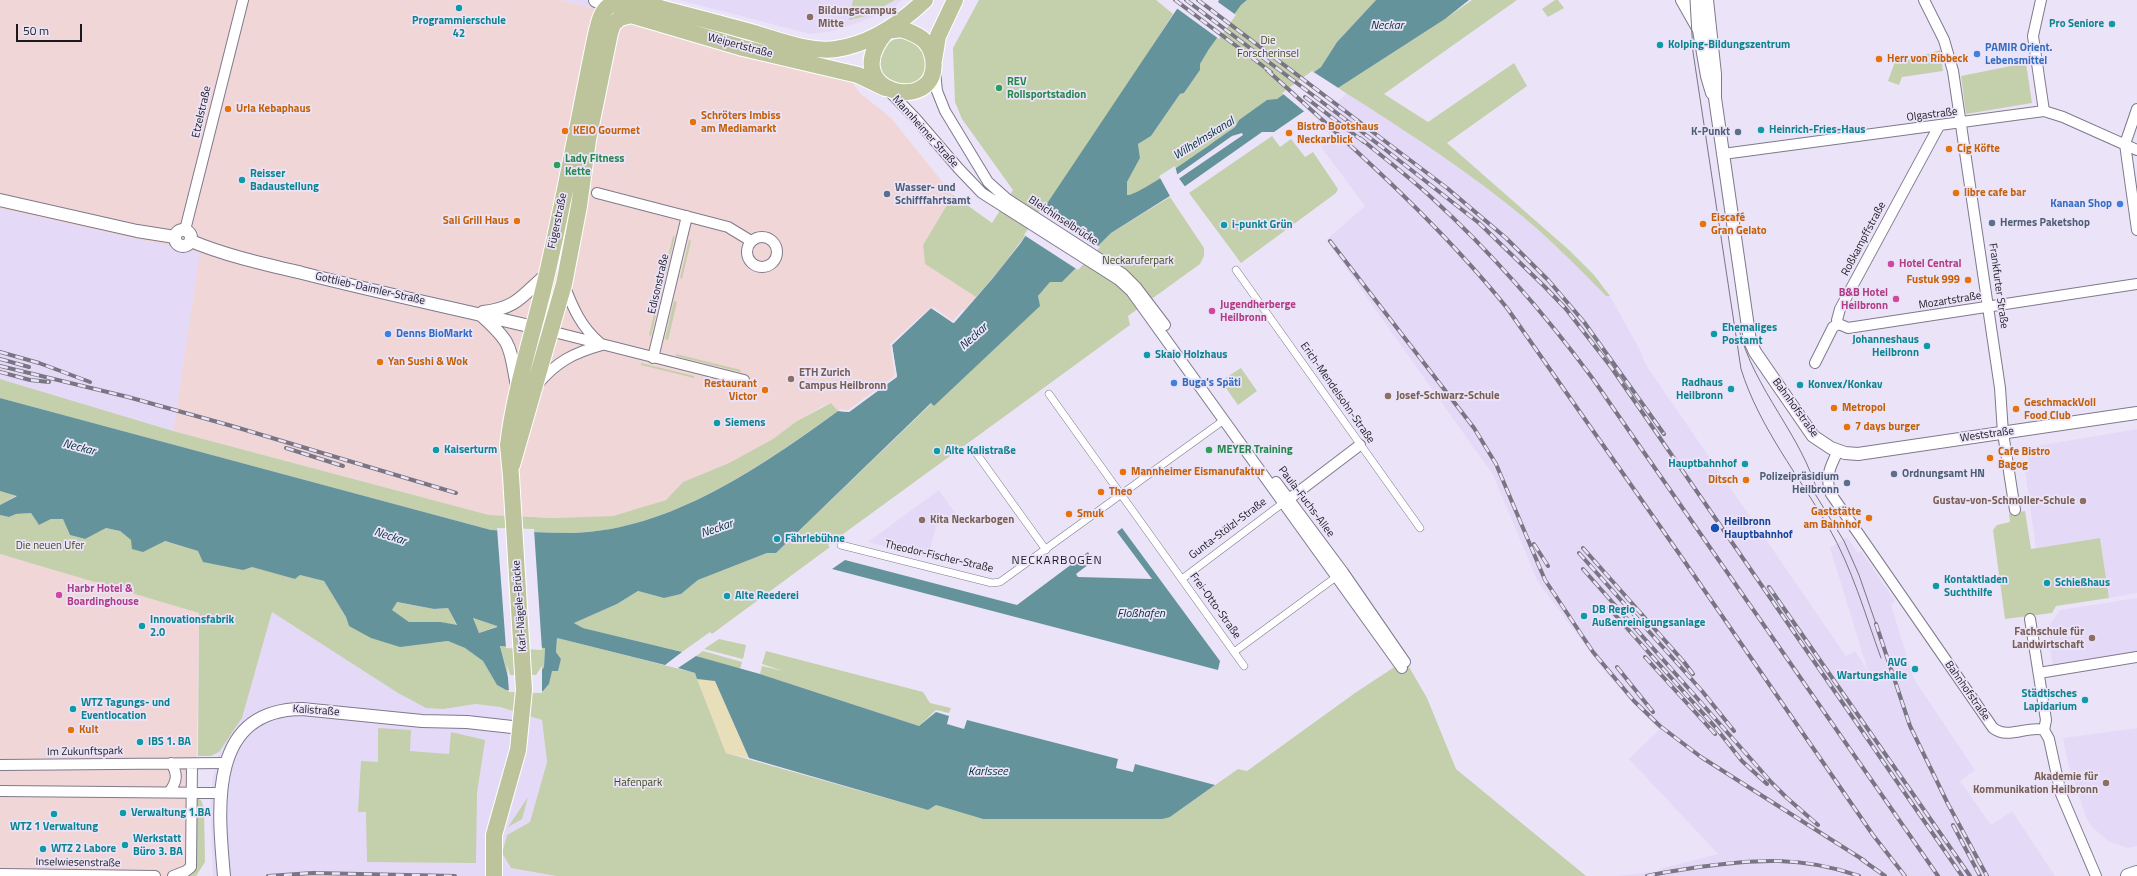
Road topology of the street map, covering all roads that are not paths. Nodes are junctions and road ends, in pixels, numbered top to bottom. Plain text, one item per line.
1 (243, 0) edge
2 (925, 0) edge
3 (955, 0) edge
4 (1682, 0) edge
5 (1924, 0) edge
6 (2041, 0) edge
7 (1699, 1) edge
8 (602, 2) edge
9 (634, 6) edge
10 (1687, 11) junction
11 (887, 31) junction
12 (934, 64) junction
13 (885, 88) junction
14 (1715, 98) junction
15 (2137, 108) edge
16 (2044, 111) junction
17 (1962, 124) junction
18 (1939, 126) junction
19 (2125, 144) junction
20 (2137, 150) edge
21 (1723, 154) junction
22 (597, 193) dead end
23 (0, 200) edge
24 (1005, 203) junction
25 (687, 216) junction
26 (2137, 230) edge
27 (188, 236) junction
28 (751, 241) dead end
29 (1236, 270) dead end
30 (547, 274) junction
31 (564, 284) junction
32 (2137, 284) edge
33 (1988, 307) junction
34 (478, 313) junction
35 (1154, 316) joint
36 (1839, 324) junction
37 (534, 327) junction
38 (550, 331) junction
39 (602, 345) junction
40 (653, 358) junction
41 (1815, 363) dead end
42 (744, 380) dead end
43 (517, 388) junction
44 (534, 389) junction
45 (1049, 394) dead end
46 (2137, 413) edge
47 (1226, 419) junction
48 (2003, 433) junction
49 (1360, 445) junction
50 (974, 450) dead end
51 (1838, 451) junction
52 (511, 470) junction
53 (1121, 495) junction
54 (513, 499) joint
55 (1286, 501) junction
56 (2015, 510) dead end
57 (1420, 528) dead end
58 (841, 545) dead end
59 (1046, 550) junction
60 (1339, 574) junction
61 (1182, 579) junction
62 (2030, 619) dead end
63 (1234, 652) junction
64 (2137, 657) edge
65 (1244, 666) dead end
66 (1404, 666) dead end
67 (2039, 673) junction
68 (522, 721) junction
69 (2044, 730) junction
70 (226, 763) junction
71 (171, 764) junction
72 (192, 764) junction
73 (0, 765) edge
74 (0, 791) edge
75 (170, 791) junction
76 (192, 792) junction
77 (220, 792) junction
78 (2137, 873) edge
79 (0, 874) edge
80 (155, 876) edge
81 (173, 876) edge
82 (224, 876) edge
83 (494, 876) edge
84 (2096, 876) edge
85 (2128, 876) edge

1 - 27 street, Etzelstraße
2 - 11 main road
3 - 12 main road, Mannheimer Straße
4 - 10 street, Bahnhofstraße
5 - 17 street, Frankfurter Straße
6 - 16 street
7 - 10 street, Bahnhofstraße
7 - 14 street, Bahnhofstraße
8 - 9 main road, Fügerstraße
8 - 30 main road, Fügerstraße
9 - 11 main road, Weipertstraße
9 - 13 main road, Weipertstraße
9 - 31 main road, Fügerstraße
10 - 14 street, Bahnhofstraße
11 - 12 main road
11 - 13 main road
12 - 13 main road
12 - 24 street, Mannheimer Straße
13 - 24 street, Mannheimer Straße
14 - 21 street, Bahnhofstraße
15 - 19 street
16 - 17 street, Olgastraße
16 - 19 street, Olgastraße
17 - 18 street, Olgastraße
17 - 33 street, Frankfurter Straße
18 - 21 street, Olgastraße
18 - 36 street, Roßkampffstraße
19 - 20 street, Olgastraße
19 - 26 street
21 - 51 street, Bahnhofstraße
22 - 25 street
23 - 27 street, Gottlieb-Daimler-Straße
24 - 35 street, Bleichinselbrücke
25 - 28 street
25 - 40 street, Edisonstraße
27 - 34 street, Gottlieb-Daimler-Straße
29 - 49 street, Erich-Mendelsohn-Straße
30 - 34 street
30 - 37 main road, Fügerstraße
31 - 38 main road, Fügerstraße
31 - 39 street
32 - 33 street, Mozartstraße
33 - 36 street, Mozartstraße
33 - 48 street, Frankfurter Straße
34 - 37 street, Gottlieb-Daimler-Straße
34 - 43 street
35 - 47 street, Paula-Fuchs-Allee
36 - 41 street, Roßkampffstraße
37 - 38 street, Gottlieb-Daimler-Straße
37 - 43 main road, Fügerstraße
38 - 39 street
38 - 44 main road, Fügerstraße
39 - 40 street
39 - 44 street
40 - 42 street
43 - 52 main road, Fügerstraße
44 - 52 main road, Fügerstraße
45 - 53 street
46 - 48 street, Weststraße
47 - 53 street, Theodor-Fischer-Straße
47 - 55 street, Paula-Fuchs-Allee
48 - 51 street, Weststraße
48 - 56 street, Frankfurter Straße
49 - 55 street
49 - 57 street, Erich-Mendelsohn-Straße
50 - 59 street
51 - 69 street, Bahnhofstraße
52 - 54 main road, Fügerstraße
53 - 59 street, Theodor-Fischer-Straße
53 - 61 street, Frei-Otto-Straße
54 - 68 main road, Karl-Nägele-Brücke
55 - 60 street, Paula-Fuchs-Allee
55 - 61 street, Gunta-Stölzl-Straße
58 - 59 street, Theodor-Fischer-Straße
60 - 63 street
60 - 66 street, Paula-Fuchs-Allee
61 - 63 street, Frei-Otto-Straße
62 - 67 street
63 - 65 street, Frei-Otto-Straße
64 - 67 street
67 - 69 street
68 - 70 street, Kalistraße
68 - 83 main road, Karl-Nägele-Brücke
69 - 84 street
70 - 72 street, Im Zukunftspark
70 - 77 street, Kalistraße
71 - 72 street, Im Zukunftspark
71 - 73 street, Im Zukunftspark
71 - 75 street
72 - 76 street
74 - 75 street
75 - 76 street
76 - 77 street
76 - 81 street
77 - 82 street, Kalistraße
78 - 85 main road
79 - 80 street, Inselwiesenstraße

